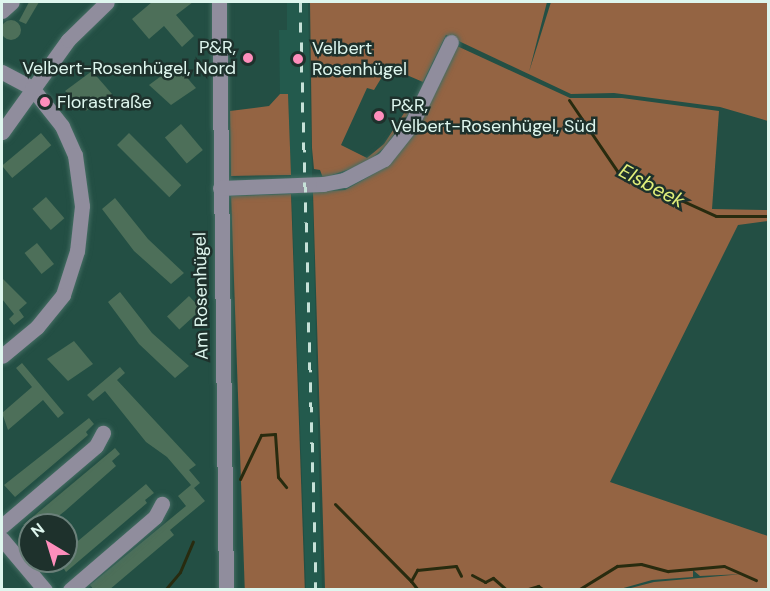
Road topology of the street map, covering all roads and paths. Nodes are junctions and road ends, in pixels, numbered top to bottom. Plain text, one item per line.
1 (12, 2) edge
2 (107, 2) edge
3 (219, 2) edge
4 (2, 11) edge
5 (451, 42) dead end
6 (2, 72) edge
7 (32, 88) junction
8 (2, 132) edge
9 (220, 188) junction
10 (2, 356) edge
11 (103, 433) dead end
12 (162, 504) dead end
13 (2, 526) edge
14 (2, 539) edge
15 (45, 590) edge
16 (69, 590) edge
17 (226, 590) edge

1 - 4 street
2 - 7 street
3 - 9 street, Am Rosenhügel
5 - 9 street
6 - 7 street
7 - 8 street
7 - 10 street
9 - 17 street, Am Rosenhügel
11 - 13 street
12 - 16 street
14 - 15 street

